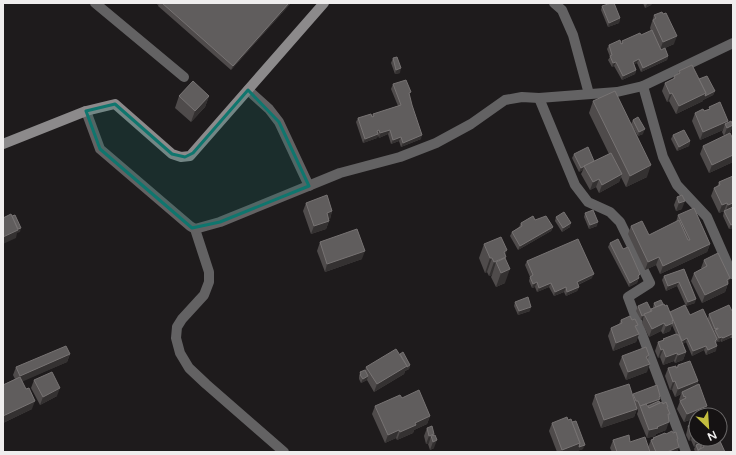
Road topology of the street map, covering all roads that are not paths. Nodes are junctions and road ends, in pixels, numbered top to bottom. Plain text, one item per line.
1 (95, 3) edge
2 (324, 3) edge
3 (554, 3) edge
4 (733, 43) edge
5 (184, 77) dead end
6 (643, 86) junction
7 (248, 90) junction
8 (589, 94) junction
9 (539, 98) junction
10 (86, 111) junction
11 (3, 144) edge
12 (309, 186) junction
13 (195, 229) junction
14 (733, 273) edge
15 (284, 452) edge
16 (686, 452) edge

1 - 5 street
2 - 7 street
3 - 8 street
4 - 6 street
6 - 8 street
6 - 14 street
7 - 10 street
7 - 12 street
8 - 9 street
9 - 12 street
9 - 16 street
10 - 11 street
10 - 13 street
12 - 13 street
13 - 15 street

